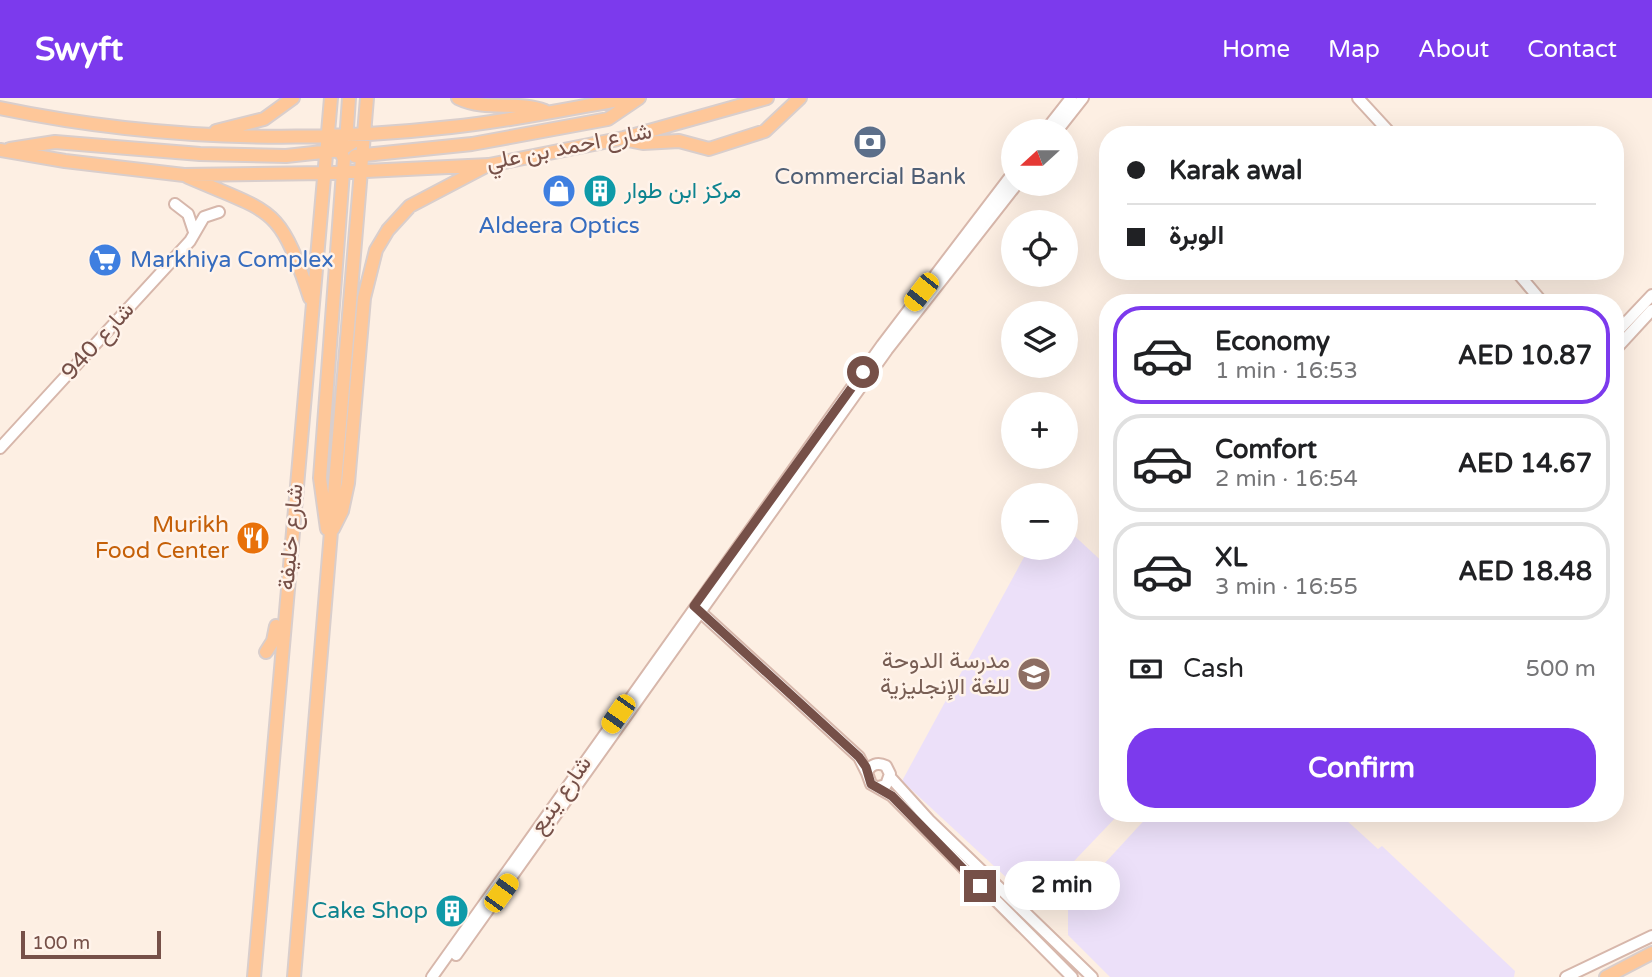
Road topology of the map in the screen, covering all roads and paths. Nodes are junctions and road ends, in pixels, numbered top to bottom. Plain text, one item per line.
1 (293, 98) edge
2 (331, 98) edge
3 (349, 98) edge
4 (367, 98) edge
5 (458, 98) edge
6 (630, 98) edge
7 (639, 98) edge
8 (768, 98) edge
9 (800, 98) edge
10 (1071, 98) edge
11 (1083, 98) edge
12 (1358, 98) edge
13 (0, 108) edge
14 (549, 112) junction
15 (1054, 119) edge
16 (1066, 119) edge
17 (1384, 126) edge
18 (181, 134) junction
19 (365, 134) junction
20 (328, 135) junction
21 (624, 138) junction
22 (3, 150) edge
23 (345, 153) junction
24 (326, 154) junction
25 (363, 155) junction
26 (489, 165) junction
27 (362, 171) junction
28 (325, 173) junction
29 (184, 175) junction
30 (1001, 189) edge
31 (1008, 196) edge
32 (174, 204) dead end
33 (219, 212) dead end
34 (194, 232) junction
35 (1524, 280) edge
36 (1535, 294) edge
37 (1652, 295) edge
38 (312, 304) junction
39 (1652, 310) edge
40 (1624, 325) edge
41 (1624, 340) edge
42 (0, 448) edge
43 (329, 536) junction
44 (290, 546) junction
45 (697, 610) junction
46 (717, 628) junction
47 (688, 631) junction
48 (266, 652) dead end
49 (870, 769) junction
50 (890, 778) junction
51 (878, 787) junction
52 (466, 935) junction
53 (1652, 936) edge
54 (1652, 953) edge
55 (254, 977) edge
56 (294, 977) edge
57 (432, 977) edge
58 (441, 977) edge
59 (1072, 977) edge
60 (1092, 977) edge
61 (1566, 977) edge
62 (1606, 977) edge

1 - 18 main road
2 - 20 main road, شارع خليفة
3 - 23 main road
4 - 19 main road, شارع خليفة
5 - 14 main road
6 - 14 main road, شارع احمد بن علي
7 - 25 main road
8 - 21 main road, شارع احمد بن علي
9 - 21 main road
10 - 15 street
11 - 16 street
12 - 17 street
13 - 18 main road
14 - 19 main road, شارع احمد بن علي
18 - 20 main road
19 - 23 main road, شارع احمد بن علي
19 - 25 main road, شارع خليفة
20 - 23 main road
20 - 24 main road, شارع خليفة
21 - 26 main road, شارع احمد بن علي
22 - 24 main road
22 - 29 main road
23 - 24 main road
23 - 25 main road
23 - 27 main road
23 - 28 main road, شارع احمد بن علي
23 - 43 main road
24 - 28 main road, شارع خليفة
25 - 27 main road, شارع خليفة
26 - 27 main road, شارع احمد بن علي
26 - 43 main road
27 - 43 main road, شارع خليفة
28 - 29 main road, شارع احمد بن علي
28 - 38 main road, شارع خليفة
29 - 38 main road
30 - 45 street, شارع ينبع
31 - 45 street, شارع ينبع
32 - 34 street
33 - 34 street, شارع 940
34 - 42 street, شارع 940
35 - 36 street
37 - 40 street
38 - 44 main road, شارع خليفة
39 - 41 street
43 - 56 main road, شارع خليفة
44 - 48 main road
44 - 55 main road, شارع خليفة
45 - 46 street
45 - 47 street, شارع ينبع
45 - 52 street, شارع ينبع
46 - 47 street
46 - 49 street
47 - 52 street, شارع ينبع
49 - 50 street
49 - 51 street
50 - 51 street
50 - 60 street
51 - 59 street
52 - 57 street, شارع ينبع
52 - 58 street, شارع ينبع
53 - 61 street
54 - 62 main road

